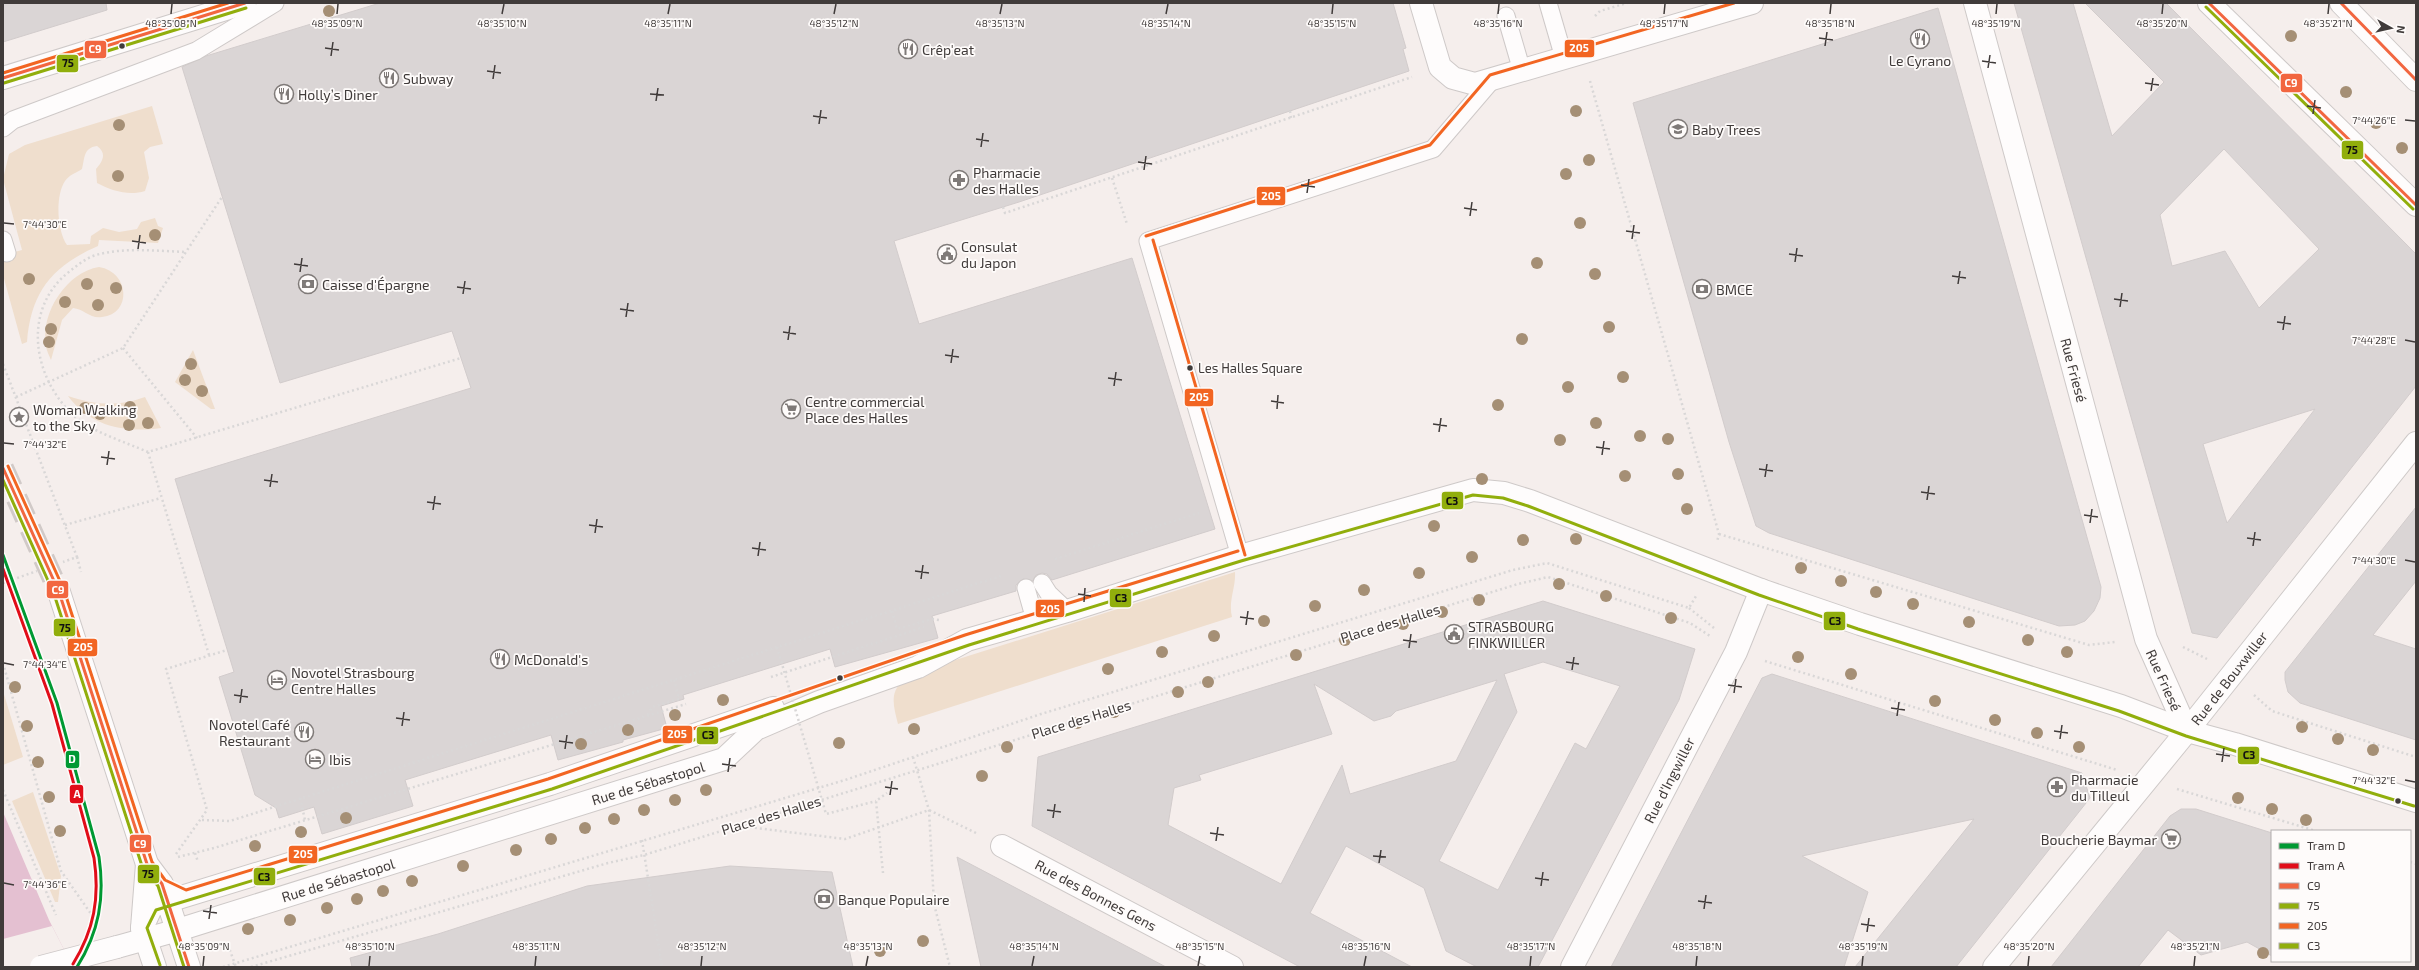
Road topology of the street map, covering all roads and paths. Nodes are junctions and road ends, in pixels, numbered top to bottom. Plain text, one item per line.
1 (245, 3) edge
2 (275, 3) edge
3 (1421, 3) edge
4 (1548, 3) edge
5 (1627, 3) edge
6 (1752, 3) edge
7 (1975, 3) edge
8 (2209, 3) edge
9 (2341, 3) edge
10 (1506, 16) dead end
11 (1573, 55) junction
12 (1440, 68) junction
13 (1522, 71) junction
14 (3, 78) edge
15 (1492, 80) junction
16 (2416, 80) edge
17 (1290, 111) dead end
18 (1291, 118) junction
19 (3, 128) edge
20 (1112, 178) junction
21 (222, 197) dead end
22 (2416, 205) edge
23 (1003, 206) dead end
24 (1129, 230) dead end
25 (186, 252) junction
26 (123, 348) junction
27 (461, 358) dead end
28 (3, 364) edge
29 (48, 382) junction
30 (16, 397) junction
31 (197, 438) junction
32 (2416, 443) edge
33 (148, 452) junction
34 (161, 498) junction
35 (1201, 513) dead end
36 (65, 525) junction
37 (1240, 556) junction
38 (1050, 561) dead end
39 (56, 564) dead end
40 (42, 569) dead end
41 (1711, 571) junction
42 (1005, 575) dead end
43 (3, 583) edge
44 (1042, 583) dead end
45 (1026, 588) dead end
46 (1760, 590) junction
47 (59, 592) tunnel mouth
48 (1689, 608) junction
49 (892, 611) junction
50 (1067, 611) junction
51 (934, 619) dead end
52 (1035, 620) junction
53 (943, 622) dead end
54 (936, 624) dead end
55 (929, 626) dead end
56 (2146, 638) junction
57 (967, 640) junction
58 (776, 647) junction
59 (227, 650) dead end
60 (1736, 652) junction
61 (209, 655) junction
62 (3, 663) edge
63 (2231, 675) junction
64 (674, 679) junction
65 (765, 679) dead end
66 (694, 701) dead end
67 (648, 715) junction
68 (2187, 731) junction
69 (913, 757) junction
70 (2416, 757) edge
71 (916, 770) junction
72 (2147, 780) junction
73 (3, 790) edge
74 (887, 793) dead end
75 (300, 798) junction
76 (876, 801) junction
77 (2416, 801) edge
78 (929, 810) junction
79 (202, 820) junction
80 (306, 820) junction
81 (737, 825) junction
82 (2313, 830) edge
83 (642, 840) junction
84 (1002, 846) joint
85 (644, 855) junction
86 (147, 864) junction
87 (883, 873) dead end
88 (172, 893) junction
89 (56, 915) dead end
90 (178, 930) junction
91 (144, 934) junction
92 (117, 947) junction
93 (41, 967) edge
94 (155, 967) edge
95 (189, 967) edge
96 (224, 967) edge
97 (251, 967) edge
98 (662, 967) edge
99 (950, 967) edge
100 (1232, 967) edge
101 (1572, 967) edge
102 (1994, 967) edge

1 - 14 street
2 - 19 lane
3 - 12 street
4 - 11 lane
5 - 11 path
6 - 11 street
7 - 56 street, Rue Friesé
8 - 22 street
9 - 16 street
10 - 13 lane
11 - 13 street
11 - 56 path
12 - 15 street
12 - 18 path
13 - 15 street
15 - 37 lane
17 - 18 path
18 - 20 path
20 - 23 path
20 - 24 path
21 - 25 path
25 - 26 path
25 - 29 path
26 - 29 path
26 - 31 path
27 - 31 path
28 - 30 path
29 - 30 path
29 - 33 path
30 - 36 path
31 - 33 path
32 - 63 street, Rue de Bouxwiller
33 - 34 path
34 - 36 path
34 - 61 path
35 - 38 path
36 - 39 path
37 - 41 street, Rue de Sébastopol
37 - 50 street, Rue de Sébastopol
40 - 43 path
41 - 46 street, Rue de Sébastopol
41 - 48 path
42 - 49 path
44 - 50 lane
45 - 52 lane
46 - 60 street, Rue d'Ingwiller
46 - 68 street, Rue de Sébastopol
47 - 86 street
48 - 60 path
48 - 69 path, Place des Halles
49 - 51 path
49 - 58 path
50 - 52 street, Rue de Sébastopol
52 - 57 street, Rue de Sébastopol
53 - 54 path
55 - 65 path
56 - 63 path
56 - 68 street, Rue Friesé
57 - 88 street
57 - 90 street, Rue de Sébastopol
58 - 64 path
58 - 76 path, bridge
59 - 61 path
60 - 71 path, Place des Halles
60 - 72 path, Place des Halles
60 - 101 street, Rue d'Ingwiller
61 - 79 path
62 - 92 path
63 - 68 street, Rue de Bouxwiller
63 - 70 path
64 - 67 path
64 - 75 path
66 - 67 path
67 - 80 path
68 - 72 street, Rue de Bouxwiller
68 - 77 street, Rue de Sébastopol
69 - 71 path
69 - 83 path
71 - 78 path
71 - 81 path, Place des Halles
72 - 82 path, Place des Halles
72 - 102 street, Rue de Bouxwiller
73 - 89 path
74 - 76 path
75 - 79 path
75 - 80 path
76 - 87 path
78 - 81 path
78 - 84 path
78 - 99 path
79 - 80 path
81 - 85 path, Place des Halles
83 - 85 path
83 - 96 path
84 - 100 street, Rue des Bonnes Gens
85 - 97 path, Place des Halles
85 - 98 path
86 - 88 street
86 - 91 street
88 - 90 street
88 - 91 street
90 - 91 street, Rue de Sébastopol
90 - 95 street
91 - 92 street, Rue de Sébastopol
91 - 94 street
92 - 93 street, Rue de Sébastopol, bridge

